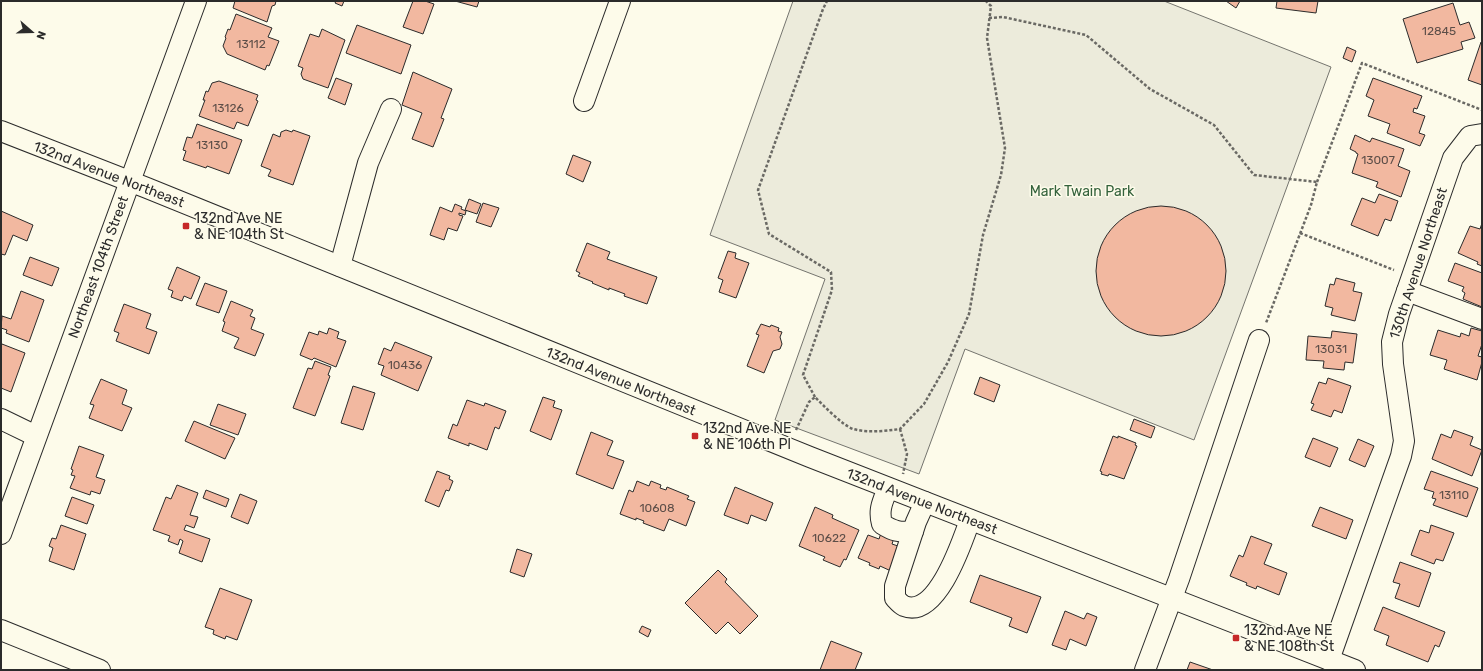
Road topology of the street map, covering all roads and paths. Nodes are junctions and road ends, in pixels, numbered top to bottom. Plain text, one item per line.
1 (196, 1) edge
2 (620, 1) edge
3 (827, 1) edge
4 (986, 1) edge
5 (989, 18) junction
6 (584, 101) dead end
7 (391, 109) dead end
8 (1482, 110) edge
9 (1, 132) edge
10 (1482, 134) edge
11 (129, 182) junction
12 (1317, 182) junction
13 (1300, 233) junction
14 (340, 266) junction
15 (1396, 271) dead end
16 (1407, 292) junction
17 (1482, 319) edge
18 (1259, 340) joint
19 (815, 397) junction
20 (1, 419) edge
21 (900, 429) junction
22 (796, 430) dead end
23 (36, 436) junction
24 (892, 489) junction
25 (925, 502) junction
26 (970, 520) junction
27 (913, 531) junction
28 (1, 534) edge
29 (1172, 598) junction
30 (1, 630) edge
31 (1329, 660) junction
32 (56, 662) edge
33 (100, 670) edge
34 (1145, 670) edge
35 (1355, 670) edge

1 - 11 street, Northeast 104th Street
2 - 6 street
3 - 19 path
4 - 5 path
5 - 12 path
5 - 21 path
7 - 14 street
8 - 12 path
9 - 11 street, 132nd Avenue Northeast
10 - 16 street, 130th Avenue Northeast
11 - 14 street, 132nd Avenue Northeast
11 - 23 street, Northeast 104th Street
12 - 13 path
13 - 15 path
13 - 18 path
14 - 24 street, 132nd Avenue Northeast
16 - 17 street
16 - 31 street, 130th Avenue Northeast
18 - 29 street
19 - 21 path
19 - 22 path
20 - 23 street
21 - 24 path
23 - 28 street, Northeast 104th Street
24 - 25 street, 132nd Avenue Northeast
24 - 27 street
25 - 26 street, 132nd Avenue Northeast
25 - 27 street
26 - 27 street
26 - 29 street, 132nd Avenue Northeast
29 - 31 street, 132nd Avenue Northeast
29 - 34 street
30 - 32 street
31 - 35 street, 132nd Avenue Northeast
32 - 33 street

